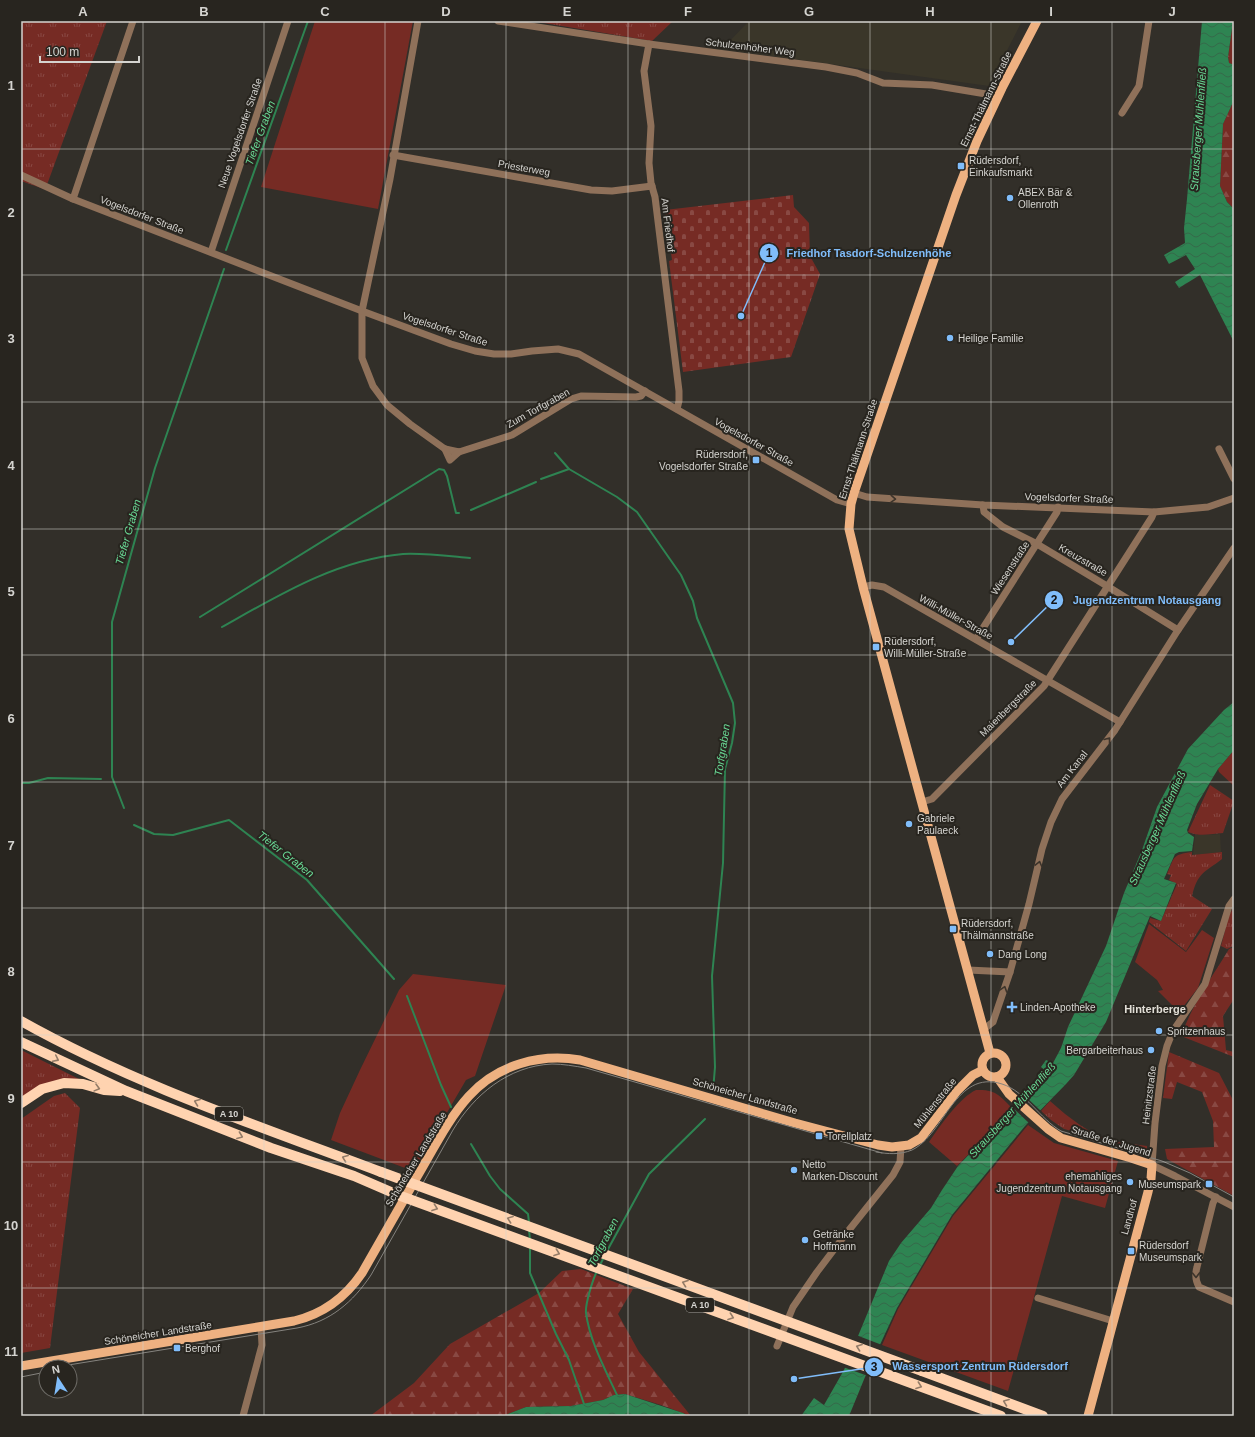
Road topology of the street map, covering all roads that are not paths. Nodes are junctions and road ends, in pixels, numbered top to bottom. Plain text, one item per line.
1 (133, 21) edge
2 (288, 21) edge
3 (418, 21) edge
4 (498, 21) edge
5 (1037, 21) edge
6 (1148, 21) edge
7 (649, 44) junction
8 (997, 99) junction
9 (1122, 113) dead end
10 (393, 155) junction
11 (21, 175) edge
12 (652, 186) junction
13 (73, 199) junction
14 (211, 252) junction
15 (362, 311) junction
16 (645, 391) junction
17 (677, 409) junction
18 (1219, 449) dead end
19 (1234, 479) edge
20 (854, 493) junction
21 (1234, 498) edge
22 (851, 504) junction
23 (983, 505) junction
24 (1058, 507) junction
25 (1154, 512) junction
26 (1037, 544) junction
27 (1234, 548) edge
28 (1107, 586) junction
29 (863, 587) junction
30 (1178, 630) junction
31 (976, 639) junction
32 (1048, 680) junction
33 (1120, 722) junction
34 (922, 802) junction
35 (1234, 899) edge
36 (968, 970) junction
37 (1010, 972) junction
38 (21, 1021) edge
39 (984, 1028) junction
40 (21, 1042) edge
41 (990, 1053) junction
42 (983, 1070) junction
43 (997, 1077) junction
44 (126, 1091) junction
45 (21, 1103) edge
46 (901, 1146) junction
47 (1152, 1165) junction
48 (1216, 1197) junction
49 (1234, 1207) edge
50 (1038, 1298) dead end
51 (1234, 1302) edge
52 (1113, 1321) junction
53 (261, 1327) junction
54 (777, 1346) dead end
55 (21, 1366) edge
56 (243, 1416) edge
57 (1001, 1416) edge
58 (1043, 1416) edge
59 (1088, 1416) edge

1 - 13 street
2 - 14 street, Neue Vogelsdorfer Straße
3 - 10 street
4 - 7 street, Schulzenhöher Weg
5 - 8 main road, Ernst-Thälmann-Straße
6 - 9 street
7 - 8 street, Schulzenhöher Weg
7 - 12 street, Am Friedhof
8 - 20 main road, Ernst-Thälmann-Straße
10 - 12 street, Priesterweg
10 - 15 street
11 - 13 street, Vogelsdorfer Straße
12 - 17 street, Am Friedhof
13 - 14 street, Vogelsdorfer Straße
14 - 15 street, Vogelsdorfer Straße
15 - 16 street, Vogelsdorfer Straße
15 - 16 street, Zum Torfgraben
16 - 17 street, Vogelsdorfer Straße
17 - 22 street, Vogelsdorfer Straße
18 - 19 street
20 - 22 main road, Ernst-Thälmann-Straße
20 -> 23 street, Vogelsdorfer Straße
21 - 25 street, Vogelsdorfer Straße
22 - 29 main road, Ernst-Thälmann-Straße
23 - 24 street, Vogelsdorfer Straße
23 - 26 street, Kreuzstraße
24 - 25 street, Vogelsdorfer Straße
24 - 26 street, Wiesenstraße
25 - 28 street, Maienbergstraße
26 - 28 street, Kreuzstraße
26 - 31 street, Wiesenstraße
27 - 30 street, Am Kanal
28 - 30 street, Kreuzstraße
28 - 32 street, Maienbergstraße
29 - 31 street, Willi-Müller-Straße
29 - 34 main road, Ernst-Thälmann-Straße
30 - 33 street, Am Kanal
31 - 32 street, Willi-Müller-Straße
32 - 33 street, Willi-Müller-Straße
32 - 34 street, Maienbergstraße
37 -> 33 street, Am Kanal
34 - 36 main road, Ernst-Thälmann-Straße
35 - 47 street, Heinitzstraße
36 - 37 street
36 - 39 main road, Ernst-Thälmann-Straße
39 -> 37 street, Am Kanal
58 -> 38 highway, A 10, bridge
39 - 41 main road, Ernst-Thälmann-Straße
40 -> 44 highway, A 10
41 - 42 main road
41 - 43 main road
42 - 43 main road
42 - 46 main road, Mühlenstraße
43 - 47 main road, Straße der Jugend
45 -> 44 highway
44 -> 57 highway, A 10, bridge
46 - 53 main road, Schöneicher Landstraße
46 - 54 street
47 - 48 street, Straße der Jugend
47 - 52 main road, Landhof
48 - 49 street, Straße der Jugend
48 -> 51 street
50 - 52 street
52 - 59 main road, Landhof
53 - 55 main road, Schöneicher Landstraße
53 - 56 street

